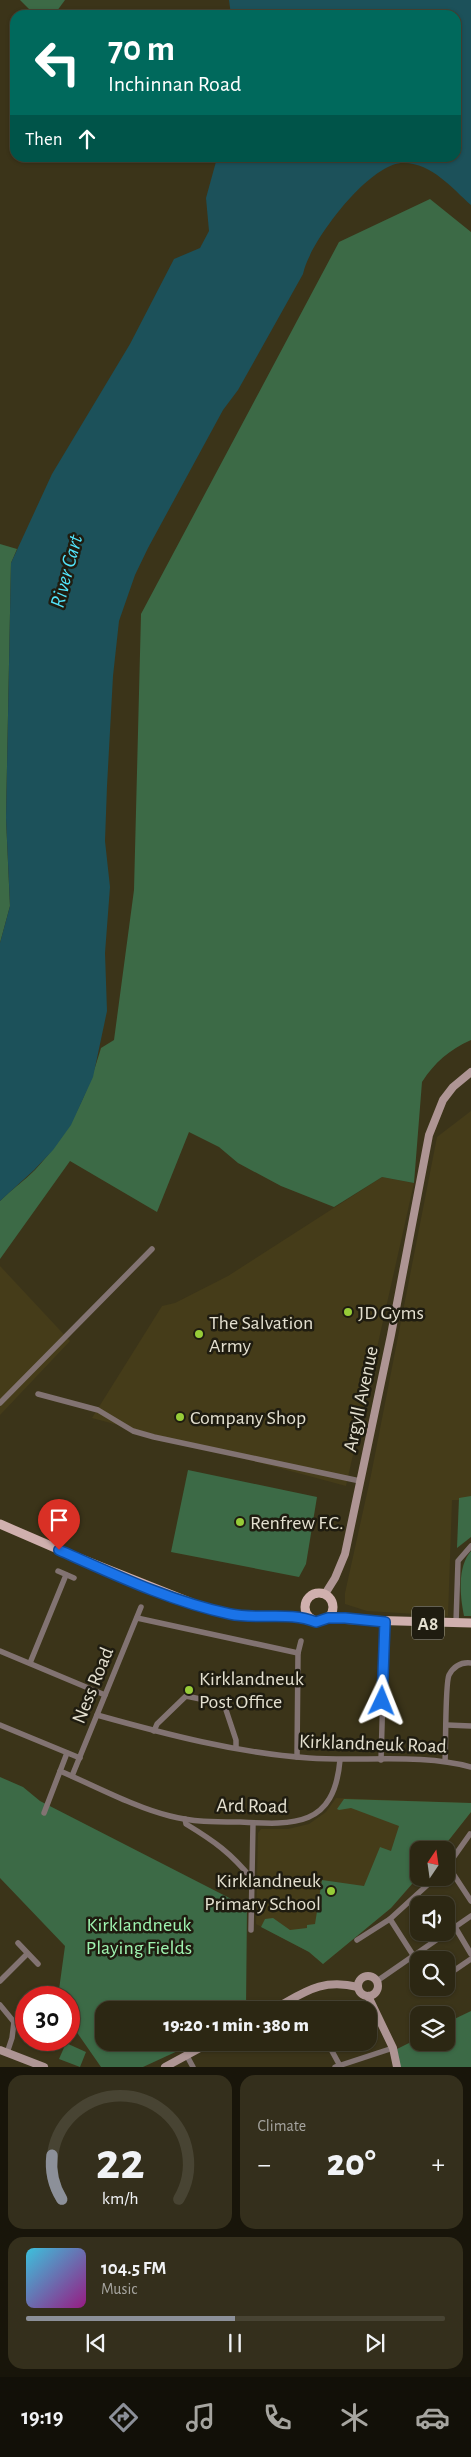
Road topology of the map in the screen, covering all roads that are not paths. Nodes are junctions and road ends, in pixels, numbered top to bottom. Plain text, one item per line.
1 (471, 1072) edge
2 (152, 1249) dead end
3 (38, 1394) dead end
4 (0, 1403) edge
5 (360, 1481) junction
6 (0, 1524) edge
7 (471, 1546) edge
8 (58, 1571) dead end
9 (66, 1575) junction
10 (74, 1578) dead end
11 (325, 1594) junction
12 (304, 1605) junction
13 (141, 1607) dead end
14 (333, 1609) junction
15 (281, 1617) junction
16 (308, 1617) junction
17 (136, 1618) junction
18 (328, 1618) junction
19 (345, 1618) junction
20 (385, 1622) junction
21 (456, 1623) junction
22 (471, 1624) edge
23 (301, 1640) dead end
24 (0, 1651) edge
25 (298, 1652) junction
26 (471, 1662) edge
27 (30, 1663) junction
28 (105, 1695) junction
29 (97, 1715) junction
30 (0, 1725) edge
31 (447, 1725) junction
32 (471, 1726) edge
33 (154, 1731) junction
34 (236, 1748) junction
35 (68, 1753) junction
36 (297, 1757) junction
37 (80, 1758) junction
38 (340, 1760) junction
39 (381, 1760) junction
40 (445, 1761) junction
41 (471, 1767) edge
42 (60, 1771) junction
43 (72, 1776) junction
44 (44, 1813) dead end
45 (185, 1819) junction
46 (253, 1823) junction
47 (470, 1834) edge
48 (455, 1856) edge
49 (455, 1878) edge
50 (252, 1879) junction
51 (426, 1886) edge
52 (471, 1901) edge
53 (471, 1916) edge
54 (390, 1919) junction
55 (455, 1927) joint
56 (251, 1930) dead end
57 (357, 1940) dead end
58 (434, 1941) edge
59 (18, 1943) dead end
60 (410, 1951) edge
61 (419, 1951) edge
62 (27, 1954) junction
63 (471, 1954) edge
64 (410, 1957) edge
65 (471, 1960) edge
66 (38, 1964) dead end
67 (455, 1970) edge
68 (0, 1981) edge
69 (377, 1981) junction
70 (358, 1987) junction
71 (368, 1996) junction
72 (289, 2001) edge
73 (0, 2005) edge
74 (14, 2022) joint
75 (393, 2048) junction
76 (196, 2051) edge
77 (331, 2051) edge
78 (4, 2052) edge
79 (187, 2056) junction
80 (337, 2066) edge
81 (44, 2067) edge
82 (165, 2067) edge
83 (193, 2067) edge
84 (398, 2067) edge

1 - 5 street, Argyll Avenue
2 - 4 street
3 - 5 street
5 - 11 street, Argyll Avenue
6 - 15 main road
7 - 21 street
8 - 9 street
9 - 10 street
9 - 27 street
11 - 12 main road
11 - 14 main road
12 - 15 main road
12 - 16 main road
13 - 17 street, Ness Road
14 - 18 main road
14 - 19 main road
15 - 16 main road
16 - 18 main road
17 - 25 street
17 - 28 street, Ness Road
18 - 19 main road, A8
19 - 20 main road, A8
20 - 21 main road, A8
20 - 39 street
21 - 22 main road, A8
23 - 25 street
24 - 27 street
25 - 36 street
26 - 31 street
27 - 28 street
28 - 29 street, Ness Road
29 - 33 street, Kirklandneuk Road
29 - 37 street, Ness Road
30 - 35 street
31 - 32 street
31 - 40 street
33 - 34 street, Kirklandneuk Road
33 - 34 street
34 - 36 street, Kirklandneuk Road
35 - 37 street
35 - 42 street
36 - 38 street, Kirklandneuk Road
37 - 43 street, Ness Road
38 - 39 street, Kirklandneuk Road
38 - 46 street, Ard Road
39 - 40 street, Kirklandneuk Road
40 - 41 street, Kirklandneuk Road
42 - 43 street, Ard Road
42 - 44 street
43 - 45 street, Ard Road
45 - 46 street, Ard Road
45 - 50 street, Ard Road
46 - 50 street
47 - 48 street
49 - 52 street
50 - 56 street
51 - 54 street
53 - 55 street
54 - 57 street
54 - 60 street
55 - 63 street
58 - 61 street
59 - 62 street
62 - 66 street
62 - 68 street
64 - 69 street
65 - 67 street
69 - 70 street
69 - 71 street
70 - 71 street
70 - 72 street
71 - 75 street
73 - 74 street
74 - 78 street
75 - 80 street
75 - 84 street
76 - 79 street
77 - 80 street
78 - 81 street
79 - 82 street
79 - 83 street

